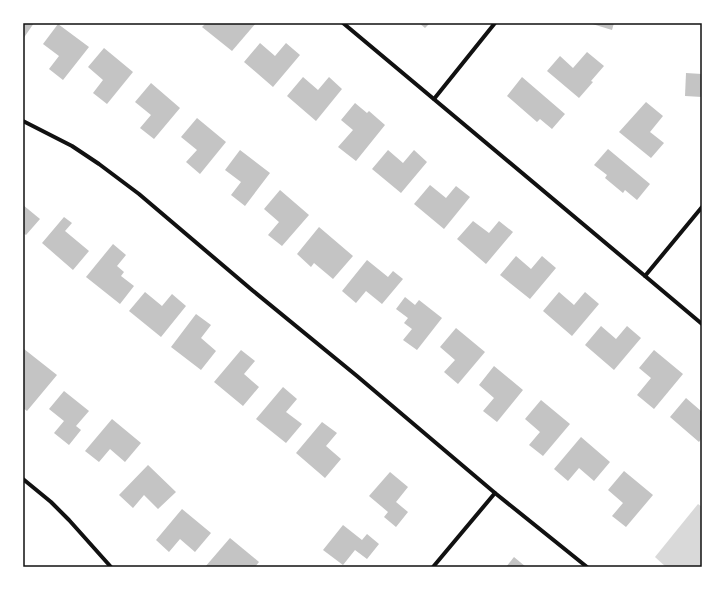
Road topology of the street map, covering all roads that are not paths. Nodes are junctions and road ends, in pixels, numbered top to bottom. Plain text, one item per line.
1 (343, 23) edge
2 (495, 23) edge
3 (434, 99) junction
4 (23, 121) edge
5 (702, 207) edge
6 (645, 276) junction
7 (702, 324) edge
8 (23, 480) edge
9 (495, 493) junction
10 (111, 567) edge
11 (433, 567) edge
12 (587, 567) edge

1 - 3 street
2 - 3 street
3 - 6 street
4 - 9 street
5 - 6 street
6 - 7 street
8 - 10 street
9 - 11 street
9 - 12 street

